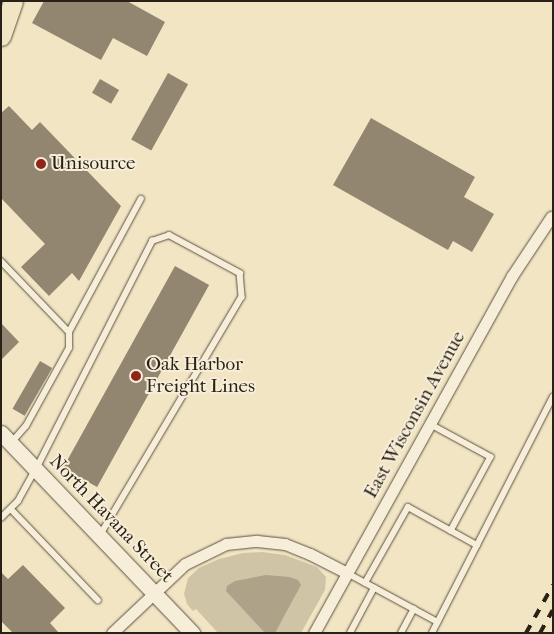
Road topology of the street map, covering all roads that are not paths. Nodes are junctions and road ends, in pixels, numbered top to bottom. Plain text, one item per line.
1 (13, 1) edge
2 (1, 36) edge
3 (142, 199) dead end
4 (552, 216) edge
5 (1, 261) edge
6 (69, 332) junction
7 (553, 397) edge
8 (430, 424) junction
9 (6, 438) edge
10 (36, 469) junction
11 (11, 509) junction
12 (1, 518) edge
13 (451, 531) junction
14 (100, 536) junction
15 (477, 545) junction
16 (347, 574) junction
17 (365, 583) junction
18 (374, 588) junction
19 (154, 592) junction
20 (98, 600) dead end
21 (414, 609) junction
22 (438, 622) junction
23 (112, 633) edge
24 (192, 633) edge
25 (314, 633) edge
26 (350, 633) edge
27 (402, 633) edge
28 (432, 633) edge

1 - 2 main road
3 - 6 lane
4 - 8 street, East Wisconsin Avenue
5 - 6 lane
6 - 9 lane
7 - 15 lane
8 - 13 lane
8 - 16 street, East Wisconsin Avenue
9 - 10 street, North Havana Street
10 - 11 lane
10 - 14 street, North Havana Street
10 - 14 lane
11 - 12 lane
11 - 20 lane
13 - 15 lane
13 - 17 lane
14 - 19 street, North Havana Street
15 - 22 lane
16 - 17 lane
16 - 19 street
16 - 25 street, East Wisconsin Avenue
17 - 18 lane
18 - 21 lane
18 - 26 lane
19 - 23 street
19 - 24 street, North Havana Street
21 - 22 lane
21 - 27 lane
22 - 28 lane

